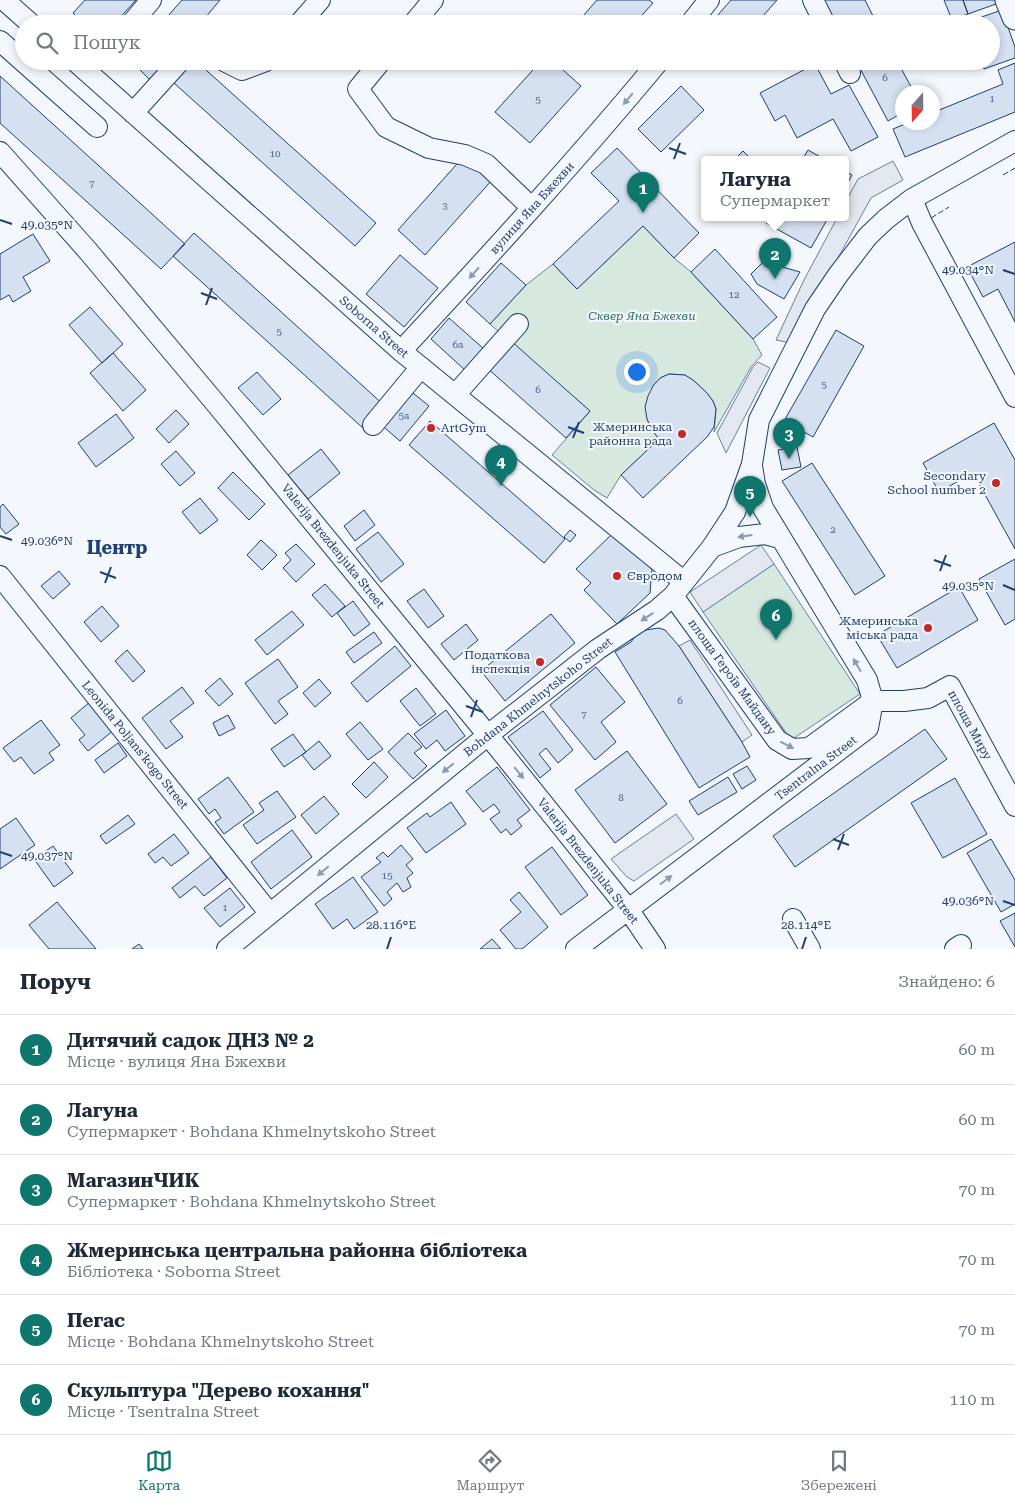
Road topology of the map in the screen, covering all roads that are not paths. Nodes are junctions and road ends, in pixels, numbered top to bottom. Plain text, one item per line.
1 (152, 0) edge
2 (320, 0) edge
3 (433, 0) edge
4 (709, 0) edge
5 (813, 0) edge
6 (1008, 0) edge
7 (8, 6) edge
8 (20, 15) edge
9 (138, 15) edge
10 (307, 15) edge
11 (420, 15) edge
12 (697, 15) edge
13 (820, 15) edge
14 (1015, 17) edge
15 (0, 41) edge
16 (15, 54) edge
17 (33, 70) edge
18 (92, 70) edge
19 (172, 70) edge
20 (374, 70) edge
21 (652, 70) edge
22 (133, 113) junction
23 (97, 127) dead end
24 (1015, 141) edge
25 (0, 152) edge
26 (912, 199) junction
27 (532, 208) junction
28 (518, 324) dead end
29 (401, 351) junction
30 (421, 367) junction
31 (455, 395) junction
32 (1015, 397) edge
33 (373, 425) dead end
34 (752, 464) junction
35 (780, 538) junction
36 (712, 548) junction
37 (0, 576) edge
38 (678, 589) junction
39 (873, 701) junction
40 (488, 735) junction
41 (1015, 806) edge
42 (628, 909) junction
43 (270, 914) junction
44 (793, 919) dead end
45 (227, 949) edge
46 (576, 949) edge
47 (655, 949) edge
48 (810, 949) edge

1 - 9 street
2 - 10 street
3 - 11 street
4 - 12 street
5 - 13 street
6 - 14 main road
7 - 8 street
15 - 16 street
17 - 23 street
18 - 22 street, Soborna Street
19 - 22 street
20 - 27 street
21 -> 27 street, вулиця Яна Бжехви
22 - 29 street, Soborna Street
24 - 26 street, Bohdana Khmelnytskoho Street
25 - 40 street, Valerija Brezdenjuka Street
26 - 32 street
26 - 34 street, Bohdana Khmelnytskoho Street
27 -> 29 street, вулиця Яна Бжехви
28 - 31 street
29 - 30 street, Soborna Street
30 - 31 street, Soborna Street
30 - 33 street
31 - 38 street, Soborna Street
34 - 35 street
34 - 36 street, Bohdana Khmelnytskoho Street
35 -> 36 street
39 -> 35 street
36 - 38 street, Bohdana Khmelnytskoho Street
37 - 43 street, Leonida Poljans'kogo Street
38 -> 39 street, площа Героїв Майдану
38 -> 40 street, Bohdana Khmelnytskoho Street
39 - 41 street, площа Миру
42 -> 39 street, Tsentralna Street
40 -> 42 street, Valerija Brezdenjuka Street
40 -> 43 street, Bohdana Khmelnytskoho Street
42 - 46 street, Tsentralna Street
42 - 47 street, Valerija Brezdenjuka Street
43 - 45 street, Bohdana Khmelnytskoho Street
44 - 48 street

